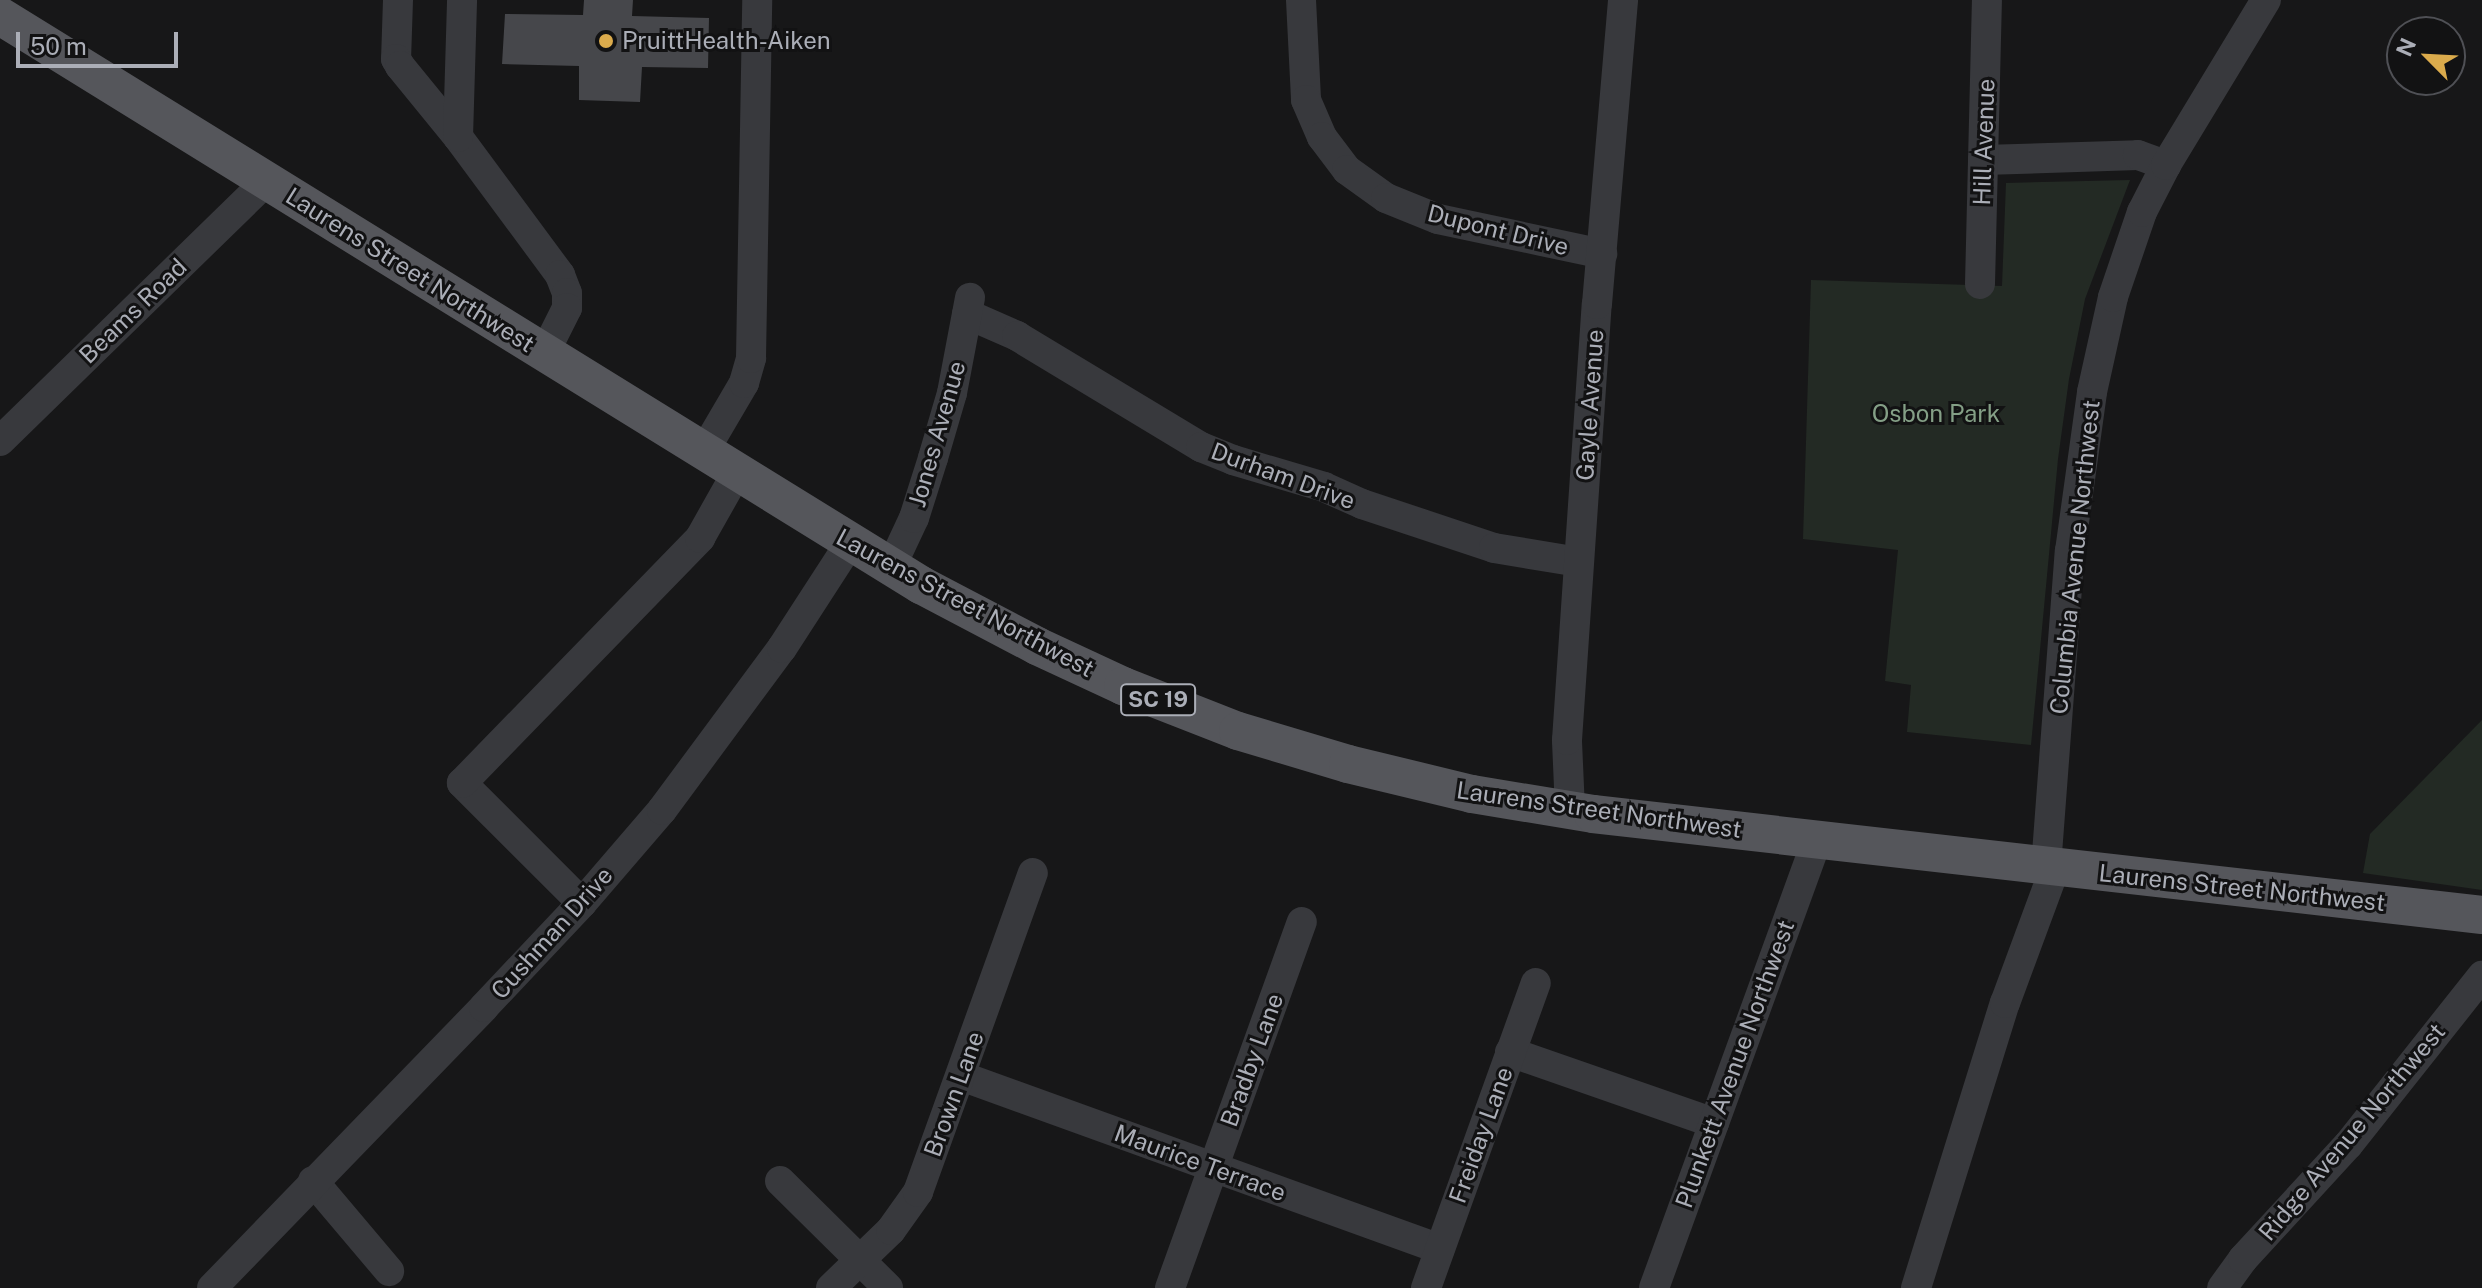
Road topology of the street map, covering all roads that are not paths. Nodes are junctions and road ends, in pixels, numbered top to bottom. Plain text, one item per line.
1 (398, 0) edge
2 (462, 0) edge
3 (757, 0) edge
4 (1292, 0) edge
5 (1301, 0) edge
6 (1623, 0) edge
7 (1987, 0) edge
8 (2266, 0) edge
9 (0, 16) edge
10 (458, 137) junction
11 (1983, 160) junction
12 (2166, 165) junction
13 (266, 181) junction
14 (1602, 254) junction
15 (1980, 284) dead end
16 (969, 306) joint
17 (544, 354) junction
18 (0, 441) edge
19 (703, 453) junction
20 (736, 474) junction
21 (850, 543) junction
22 (1579, 562) junction
23 (891, 567) junction
24 (1570, 810) junction
25 (1817, 841) junction
26 (2050, 867) junction
27 (1033, 873) dead end
28 (582, 903) junction
29 (2482, 915) edge
30 (1302, 922) dead end
31 (2482, 976) edge
32 (1536, 983) dead end
33 (1510, 1052) junction
34 (961, 1076) junction
35 (1714, 1123) junction
36 (1213, 1167) junction
37 (313, 1181) junction
38 (780, 1181) dead end
39 (1440, 1249) junction
40 (861, 1258) junction
41 (389, 1271) dead end
42 (212, 1288) edge
43 (831, 1288) edge
44 (888, 1288) edge
45 (1170, 1288) edge
46 (1426, 1288) edge
47 (1654, 1288) edge
48 (1916, 1288) edge
49 (2222, 1288) edge

1 - 10 street
2 - 10 street
3 - 19 street
4 - 5 street
5 - 14 street, Dupont Drive
6 - 14 street, Gayle Avenue
7 - 11 street, Hill Avenue
8 - 12 street, Columbia Avenue Northwest
9 - 13 main road, Laurens Street Northwest / SC 19
10 - 17 street
11 - 12 street
11 - 15 street, Hill Avenue
12 - 26 street, Columbia Avenue Northwest
13 - 17 main road, Laurens Street Northwest / SC 19
13 - 18 street, Beams Road
14 - 22 street, Gayle Avenue
16 - 22 street, Durham Drive
16 - 23 street, Jones Avenue
17 - 19 main road, Laurens Street Northwest / SC 19
19 - 20 main road, Laurens Street Northwest / SC 19
20 - 21 main road, Laurens Street Northwest / SC 19
20 - 28 street
21 - 23 main road, Laurens Street Northwest / SC 19
21 - 28 street, Cushman Drive
22 - 24 street, Gayle Avenue
23 - 24 main road, Laurens Street Northwest / SC 19
24 - 25 main road, Laurens Street Northwest / SC 19
25 - 26 main road, Laurens Street Northwest / SC 19
25 - 35 street, Plunkett Avenue Northwest
26 - 29 main road, Laurens Street Northwest / SC 19
26 - 48 street, Columbia Avenue Northwest
27 - 34 street, Brown Lane
28 - 37 street, Cushman Drive
30 - 36 street, Bradby Lane
31 - 49 street, Ridge Avenue Northwest
32 - 33 street, Freiday Lane
33 - 35 street
33 - 39 street, Freiday Lane
34 - 36 street, Maurice Terrace
34 - 40 street, Brown Lane
35 - 47 street, Plunkett Avenue Northwest
36 - 39 street, Maurice Terrace
36 - 45 street, Bradby Lane
37 - 41 street
37 - 42 street, Cushman Drive
38 - 40 street
39 - 46 street, Freiday Lane
40 - 43 street, Brown Lane
40 - 44 street

